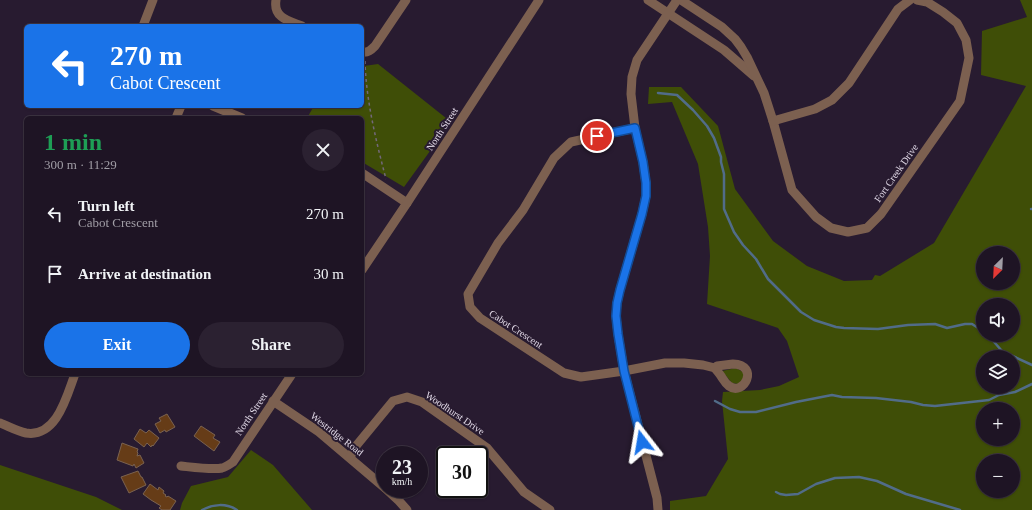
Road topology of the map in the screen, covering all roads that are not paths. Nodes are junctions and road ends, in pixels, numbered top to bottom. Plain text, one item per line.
1 (153, 0) edge
2 (276, 0) edge
3 (406, 0) edge
4 (539, 0) edge
5 (648, 0) edge
6 (677, 0) edge
7 (681, 0) edge
8 (910, 0) edge
9 (917, 0) edge
10 (668, 14) junction
11 (144, 24) edge
12 (298, 24) edge
13 (364, 52) edge
14 (756, 78) junction
15 (218, 108) edge
16 (237, 116) edge
17 (773, 121) junction
18 (635, 128) junction
19 (364, 174) edge
20 (407, 203) junction
21 (364, 267) edge
22 (716, 368) dead end
23 (624, 371) junction
24 (74, 376) edge
25 (291, 376) edge
26 (274, 401) junction
27 (0, 423) edge
28 (350, 457) junction
29 (181, 466) dead end
30 (376, 479) edge
31 (396, 498) edge
32 (407, 510) edge
33 (550, 510) edge
34 (658, 510) edge

1 - 11 street
2 - 12 street
3 - 13 street
4 - 20 street, North Street
5 - 10 street, Fort Creek Drive
6 - 10 street
7 - 14 street, Fort Creek Drive
8 - 17 street
9 - 17 street, Fort Creek Drive
10 - 14 street, Fort Creek Drive
10 - 18 street
14 - 17 street, Fort Creek Drive
15 - 16 street
18 - 23 street
18 - 23 street, Cabot Crescent
19 - 20 street
20 - 21 street, North Street
22 - 23 street, Cabot Crescent
23 - 34 street
24 - 27 street
25 - 26 street, North Street
26 - 28 street, Westridge Road
26 - 29 street, North Street
28 - 30 street, Westridge Road
28 - 33 street, Woodhurst Drive
31 - 32 street, Westridge Road

